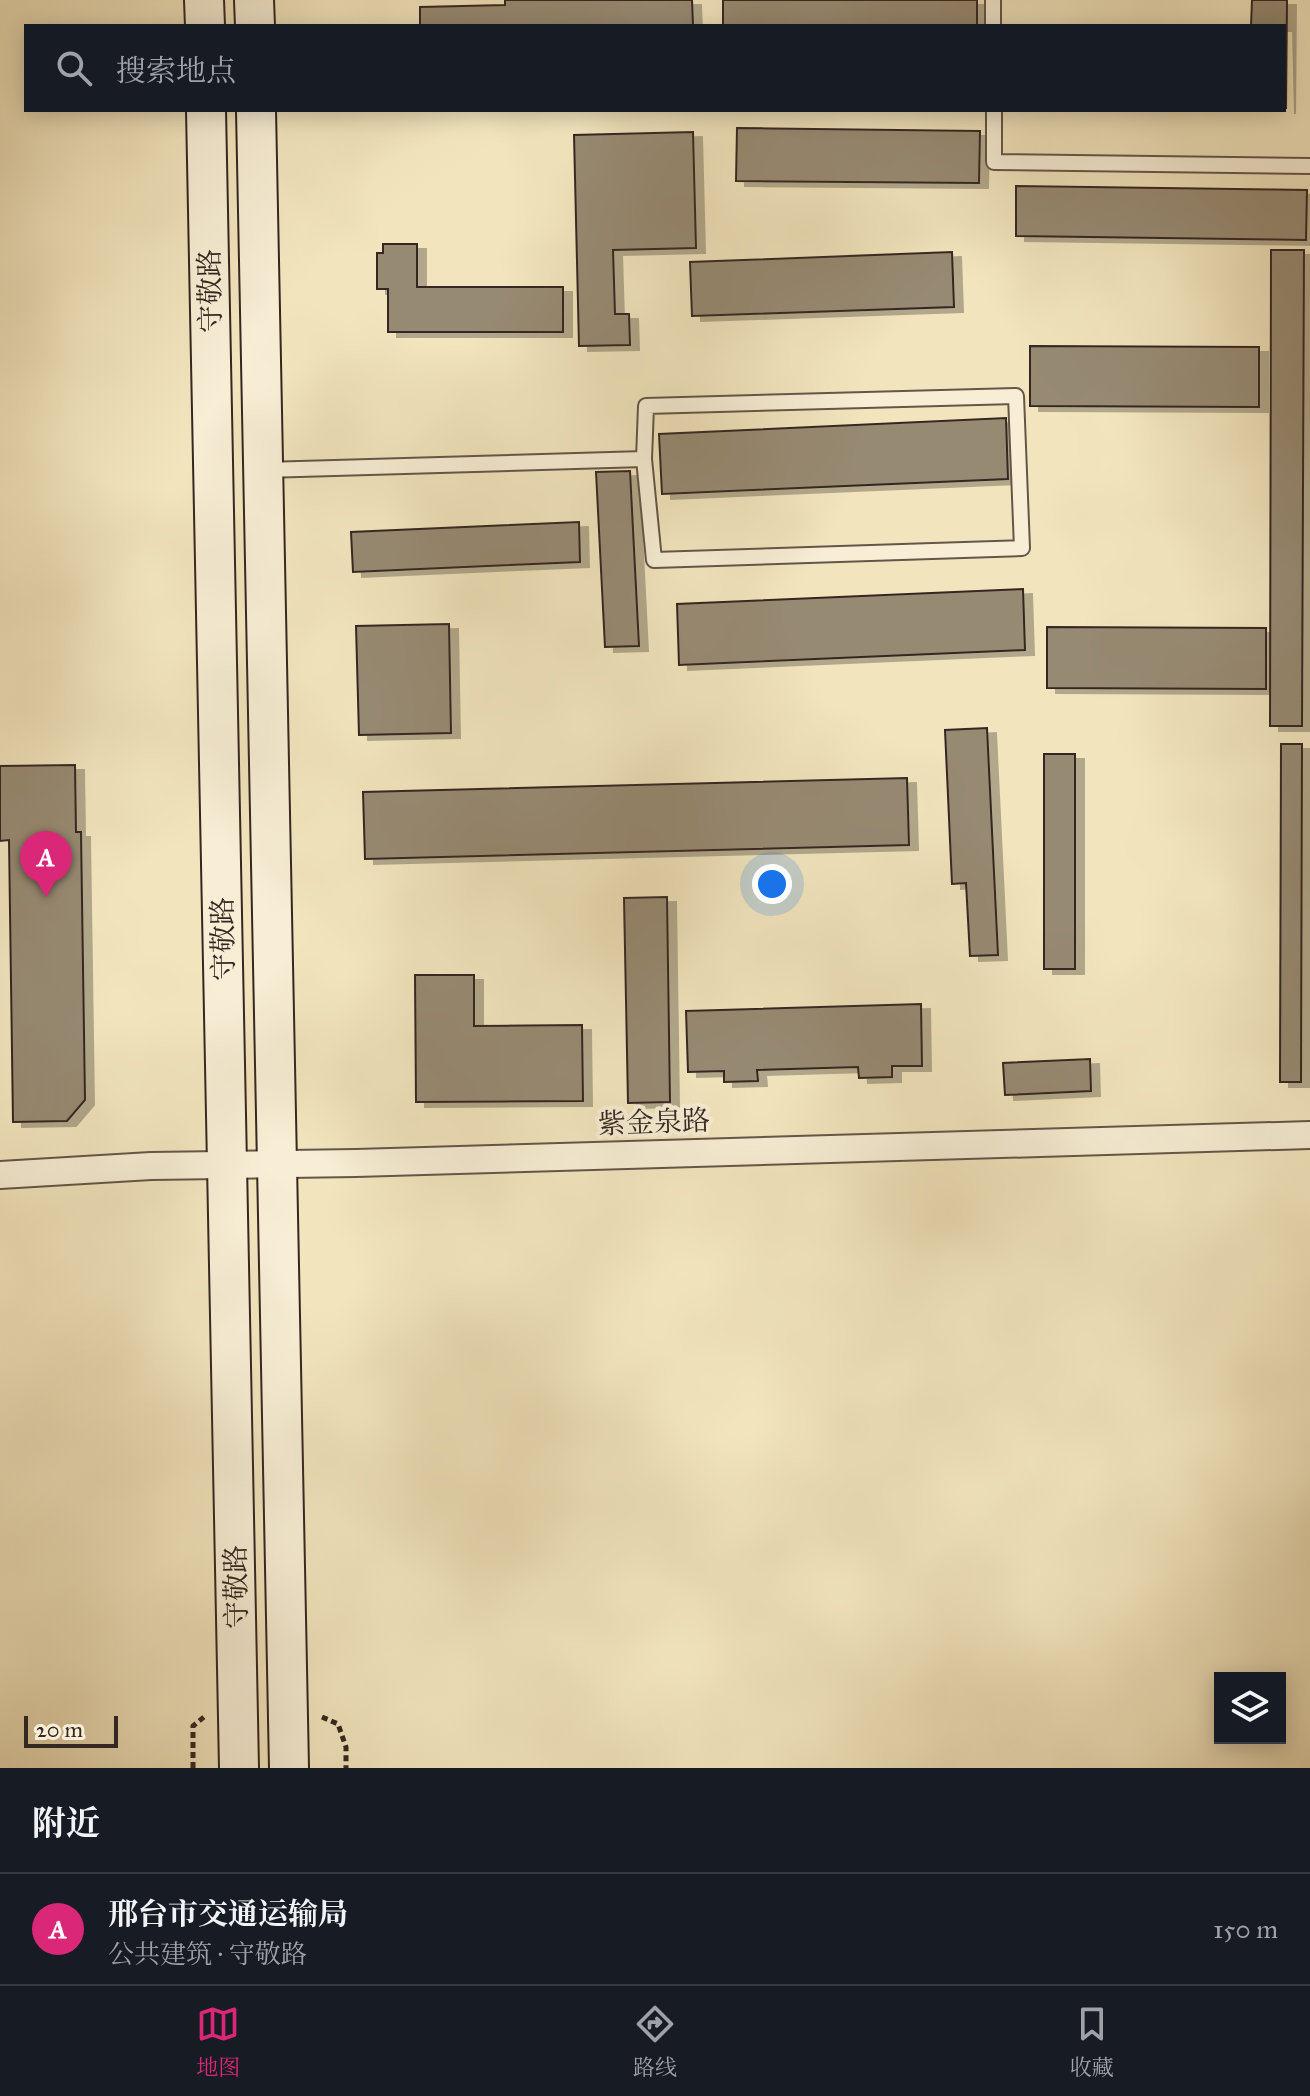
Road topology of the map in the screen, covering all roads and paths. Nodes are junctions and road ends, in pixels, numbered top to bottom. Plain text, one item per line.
1 (204, 0) edge
2 (254, 0) edge
3 (993, 0) edge
4 (205, 24) edge
5 (255, 24) edge
6 (993, 24) edge
7 (206, 112) edge
8 (256, 112) edge
9 (994, 112) edge
10 (1310, 166) edge
11 (644, 459) junction
12 (264, 470) junction
13 (1310, 1135) edge
14 (227, 1165) junction
15 (277, 1165) junction
16 (0, 1175) edge
17 (288, 1702) junction
18 (239, 1768) edge
19 (289, 1768) edge
20 (346, 1768) edge

1 - 4 main road
2 - 5 main road
3 - 6 lane
7 - 14 main road, 守敬路
8 - 12 main road, 守敬路
9 - 10 lane
11 - 11 lane
11 - 12 lane
12 - 15 main road, 守敬路
13 - 15 street, 紫金泉路
14 - 15 street, 紫金泉路
14 - 16 street, 紫金泉路
14 - 18 main road, 守敬路
15 - 17 main road, 守敬路
17 - 19 main road, 守敬路
17 - 20 path

